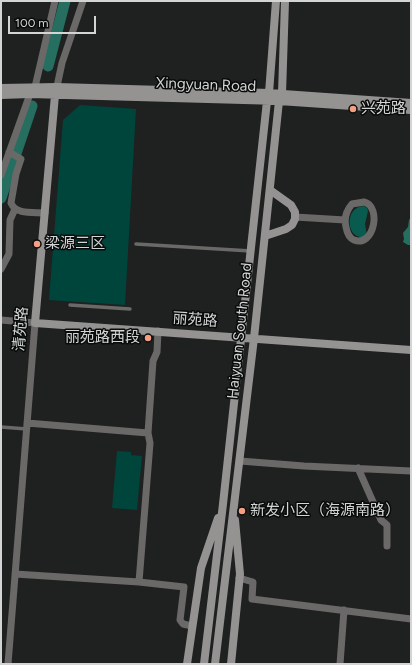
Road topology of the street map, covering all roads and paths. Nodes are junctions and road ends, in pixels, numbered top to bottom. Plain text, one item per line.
1 (55, 1) edge
2 (83, 1) edge
3 (276, 1) edge
4 (285, 1) edge
5 (1, 88) edge
6 (32, 91) junction
7 (56, 91) junction
8 (1, 95) edge
9 (268, 97) junction
10 (281, 97) junction
11 (411, 103) edge
12 (411, 110) edge
13 (9, 152) junction
14 (4, 167) junction
15 (16, 174) junction
16 (1, 175) edge
17 (270, 190) junction
18 (15, 209) junction
19 (45, 213) junction
20 (295, 216) junction
21 (345, 220) junction
22 (265, 236) junction
23 (136, 244) dead end
24 (250, 251) junction
25 (1, 269) edge
26 (70, 305) dead end
27 (130, 309) dead end
28 (1, 320) edge
29 (35, 323) junction
30 (158, 332) junction
31 (241, 337) junction
32 (254, 338) junction
33 (411, 350) edge
34 (27, 426) junction
35 (1, 427) edge
36 (148, 433) junction
37 (240, 461) junction
38 (358, 468) junction
39 (411, 471) edge
40 (223, 504) junction
41 (233, 506) junction
42 (388, 546) dead end
43 (15, 574) junction
44 (239, 578) junction
45 (139, 582) junction
46 (344, 610) junction
47 (411, 619) edge
48 (192, 626) junction
49 (8, 664) edge
50 (187, 664) edge
51 (204, 664) edge
52 (215, 664) edge
53 (231, 664) edge
54 (340, 664) edge

1 - 6 street
2 - 7 street, 清苑路
3 - 9 main road, Haiyuan South Road
4 - 10 main road, Haiyuan South Road
5 - 6 main road, Xingyuan Road
6 - 7 main road, Xingyuan Road
6 - 8 main road, Xingyuan Road
6 - 13 street
7 - 9 main road, Xingyuan Road
7 - 19 main road, 清苑路
9 - 10 main road, Xingyuan Road
9 - 24 main road, Haiyuan South Road
10 - 11 main road, Xingyuan Road
10 - 12 main road, Xingyuan Road
10 - 17 main road, Haiyuan South Road
13 - 14 street
13 - 15 street
14 - 15 street
14 - 16 street
15 - 18 street
17 - 20 main road
17 - 22 main road, Haiyuan South Road
18 - 19 street
18 - 25 street
19 - 29 main road, 清苑路
20 - 21 street
20 - 22 main road
21 - 21 street
22 - 32 main road, Haiyuan South Road
23 - 24 lane
24 - 31 main road, Haiyuan South Road
26 - 27 lane
28 - 29 street, 丽苑路
29 - 30 main road, 丽苑路
29 - 34 street, 清苑路
30 - 31 main road, 丽苑路
30 - 36 street
31 - 32 main road, 丽苑路
31 - 40 main road, Haiyuan South Road
32 - 33 main road, 丽苑路
32 - 37 main road, Haiyuan South Road
34 - 35 lane
34 - 36 street
34 - 43 street, 清苑路
36 - 45 street
37 - 38 street
37 - 41 main road, Haiyuan South Road
38 - 39 street
38 - 42 street
40 - 48 main road
40 - 51 main road, Haiyuan South Road
41 - 44 main road
41 - 52 main road, Haiyuan South Road
43 - 45 street
43 - 49 street, 清苑路
44 - 46 street
44 - 53 main road
45 - 48 street
46 - 47 street
46 - 54 street
48 - 50 main road

